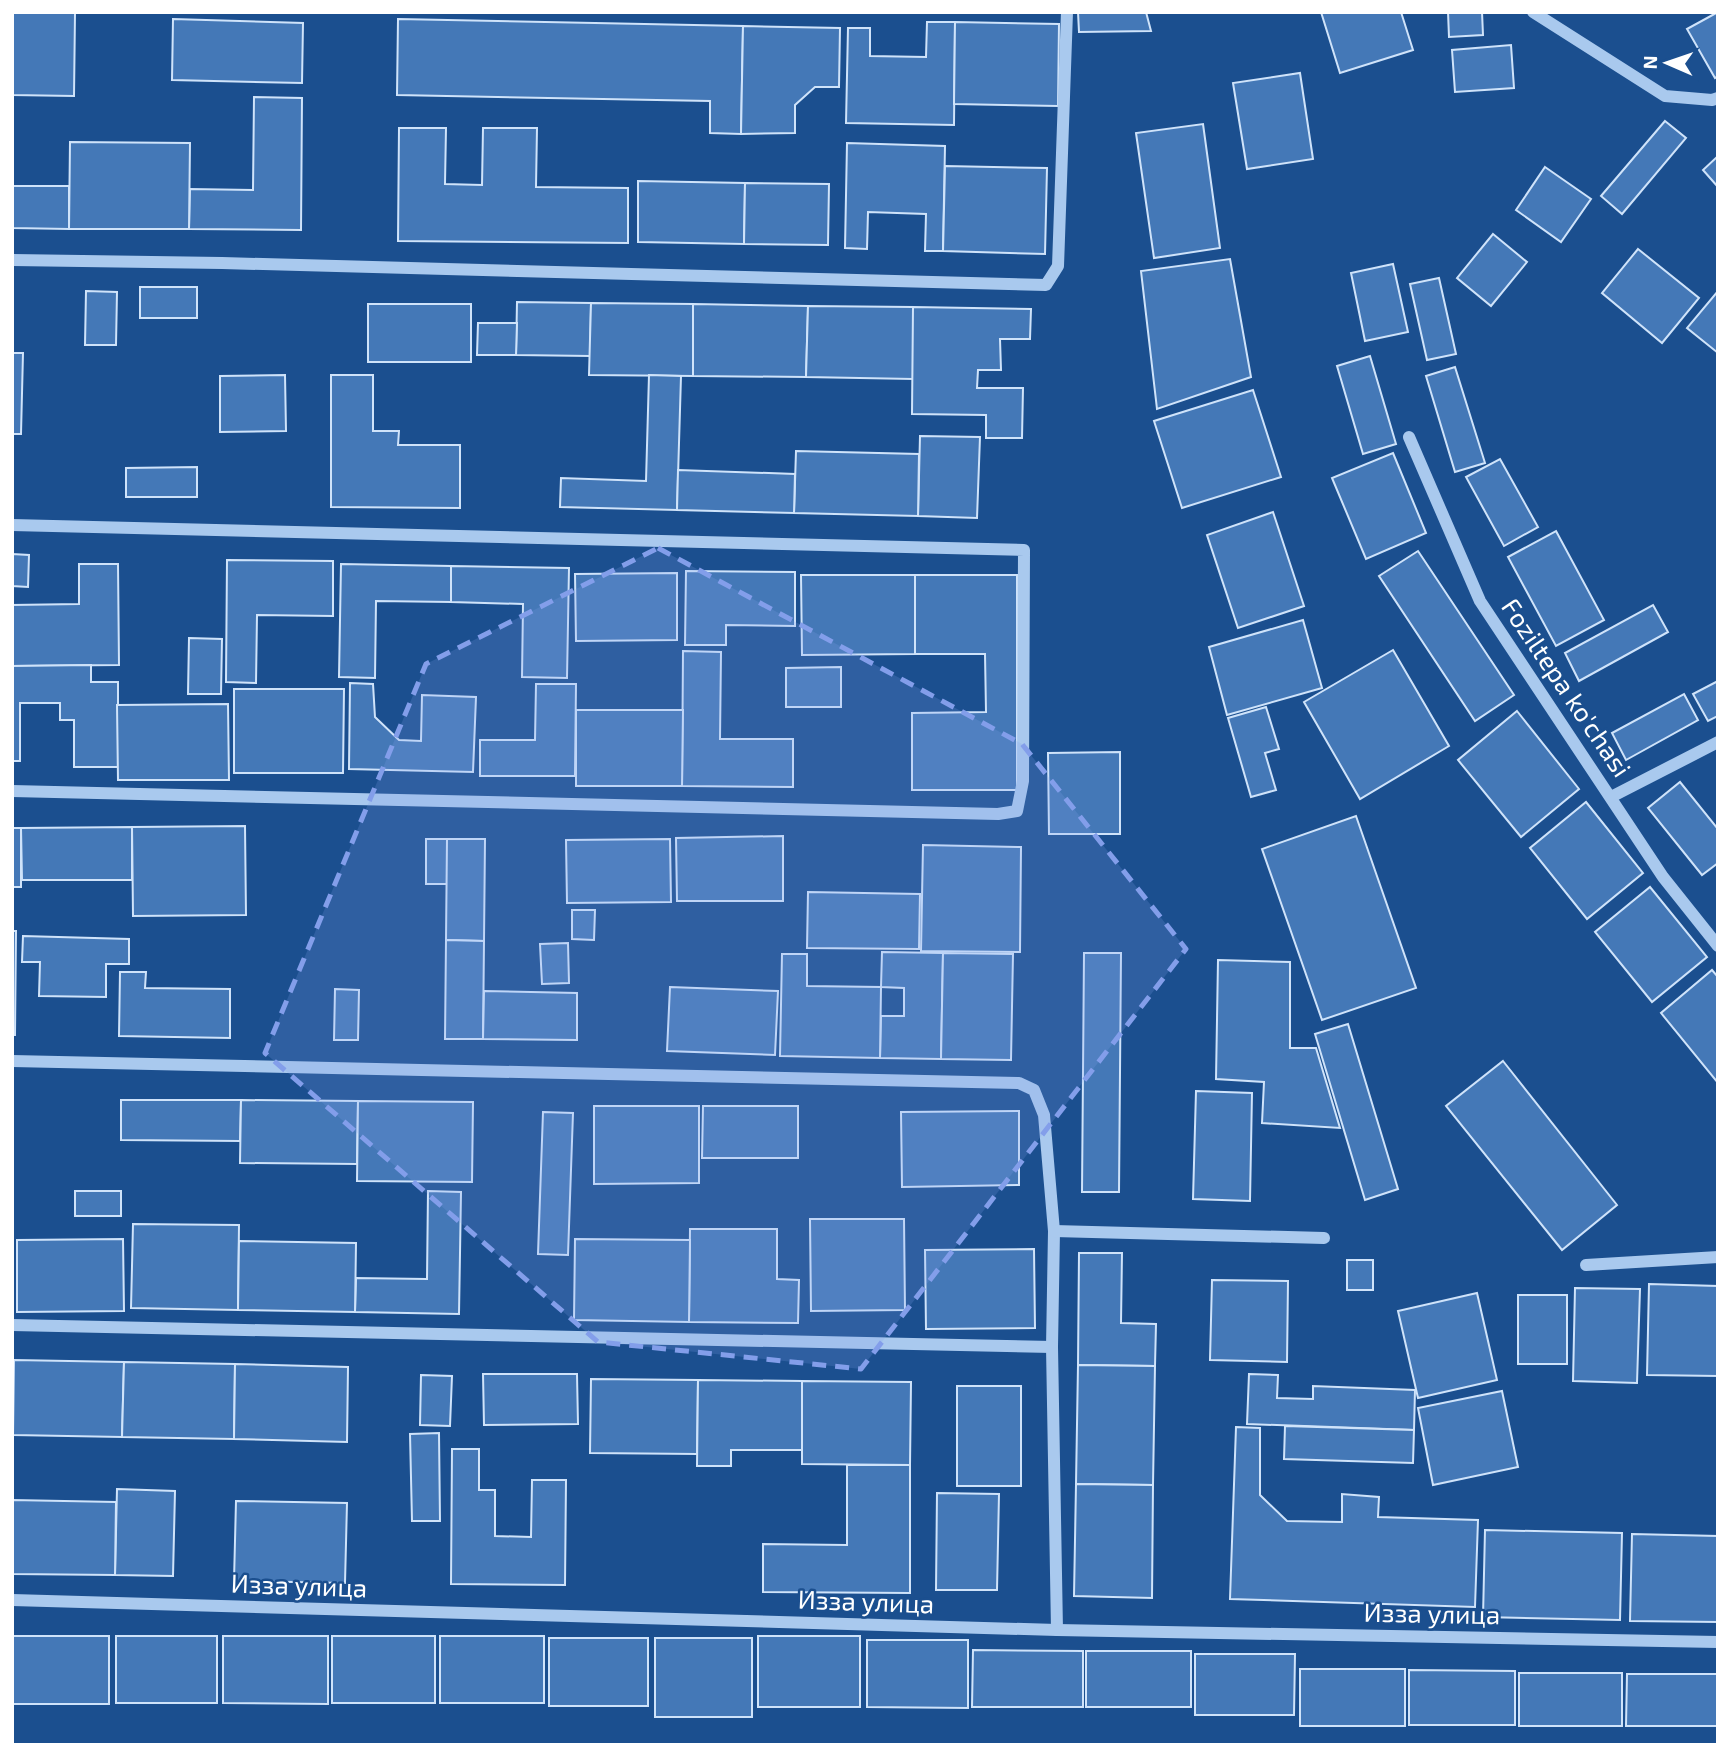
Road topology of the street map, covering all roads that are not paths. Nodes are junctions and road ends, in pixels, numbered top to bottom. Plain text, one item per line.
1 (1067, 12) edge
2 (1533, 12) edge
3 (1718, 98) edge
4 (12, 260) edge
5 (1409, 437) dead end
6 (12, 524) edge
7 (1718, 742) edge
8 (12, 792) edge
9 (1611, 797) junction
10 (1718, 946) edge
11 (12, 1061) edge
12 (1054, 1231) junction
13 (1324, 1238) dead end
14 (1718, 1257) edge
15 (1586, 1265) dead end
16 (12, 1325) edge
17 (1052, 1347) junction
18 (12, 1600) edge
19 (1057, 1630) junction
20 (1718, 1642) edge

1 - 4 street
2 - 3 street
5 - 9 street, Foziltepa ko'chasi
6 - 8 street
7 - 9 street
9 - 10 street, Foziltepa ko'chasi
11 - 12 street
12 - 13 street
12 - 17 street
14 - 15 street
16 - 17 street
17 - 19 street
18 - 19 street, Изза улица
19 - 20 street, Изза улица

